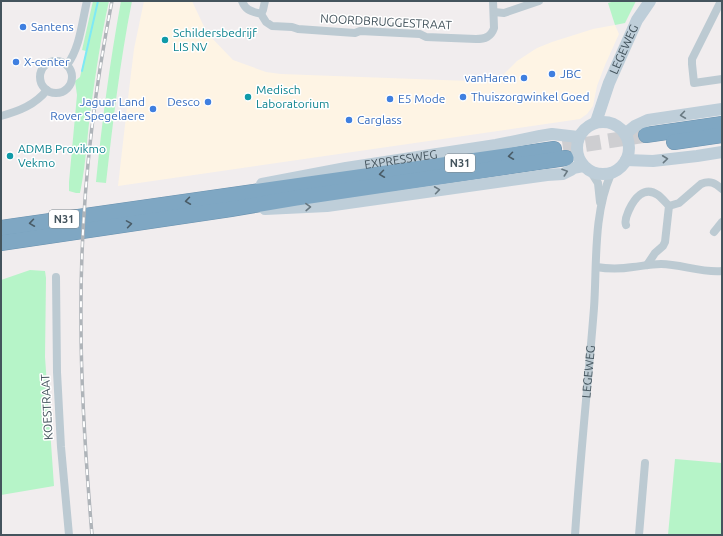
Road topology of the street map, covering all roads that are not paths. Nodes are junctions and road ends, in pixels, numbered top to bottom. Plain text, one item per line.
1 (87, 1) edge
2 (242, 1) edge
3 (265, 1) edge
4 (493, 1) edge
5 (539, 1) edge
6 (650, 1) edge
7 (654, 1) edge
8 (721, 1) edge
9 (494, 12) junction
10 (261, 14) junction
11 (66, 66) junction
12 (722, 79) edge
13 (47, 90) junction
14 (722, 109) edge
15 (1, 116) edge
16 (596, 122) junction
17 (608, 122) junction
18 (722, 124) edge
19 (625, 134) junction
20 (722, 135) edge
21 (578, 137) junction
22 (722, 152) edge
23 (564, 153) tunnel mouth
24 (626, 160) junction
25 (587, 169) junction
26 (611, 174) junction
27 (722, 189) edge
28 (229, 202) junction
29 (669, 206) junction
30 (600, 209) junction
31 (722, 222) edge
32 (626, 225) dead end
33 (1, 228) edge
34 (714, 232) dead end
35 (1, 243) edge
36 (647, 265) junction
37 (596, 267) junction
38 (722, 271) edge
39 (56, 277) dead end
40 (646, 463) dead end
41 (69, 535) edge
42 (575, 535) edge
43 (639, 535) edge

1 - 11 street
2 - 10 street, NOORDBRUGGESTRAAT
3 - 10 street
4 - 9 street, NOORDBRUGGESTRAAT
5 - 9 street
6 - 16 street, LEGEWEG
7 - 17 street, LEGEWEG
8 - 12 street
9 - 10 street, NOORDBRUGGESTRAAT
11 - 13 street
11 - 13 street
13 - 15 street
14 -> 19 street
16 - 17 street
16 - 21 street
17 - 19 street
18 - 20 highway
19 - 24 street
21 - 25 street
21 - 28 street, EXPRESSWEG / N31
24 -> 22 street
23 - 28 highway, EXPRESSWEG / N31
24 - 26 street
25 - 26 street
28 -> 25 street, EXPRESSWEG / N31
25 - 30 street, LEGEWEG
26 - 30 street, LEGEWEG
27 - 29 street
28 -> 33 highway, EXPRESSWEG / N31
35 -> 28 highway, EXPRESSWEG / N31
29 - 32 street
29 - 36 street
30 - 37 street, LEGEWEG
31 - 34 street
36 - 37 street
36 - 38 street
37 - 42 street, LEGEWEG
39 - 41 street, KOESTRAAT
40 - 43 street

